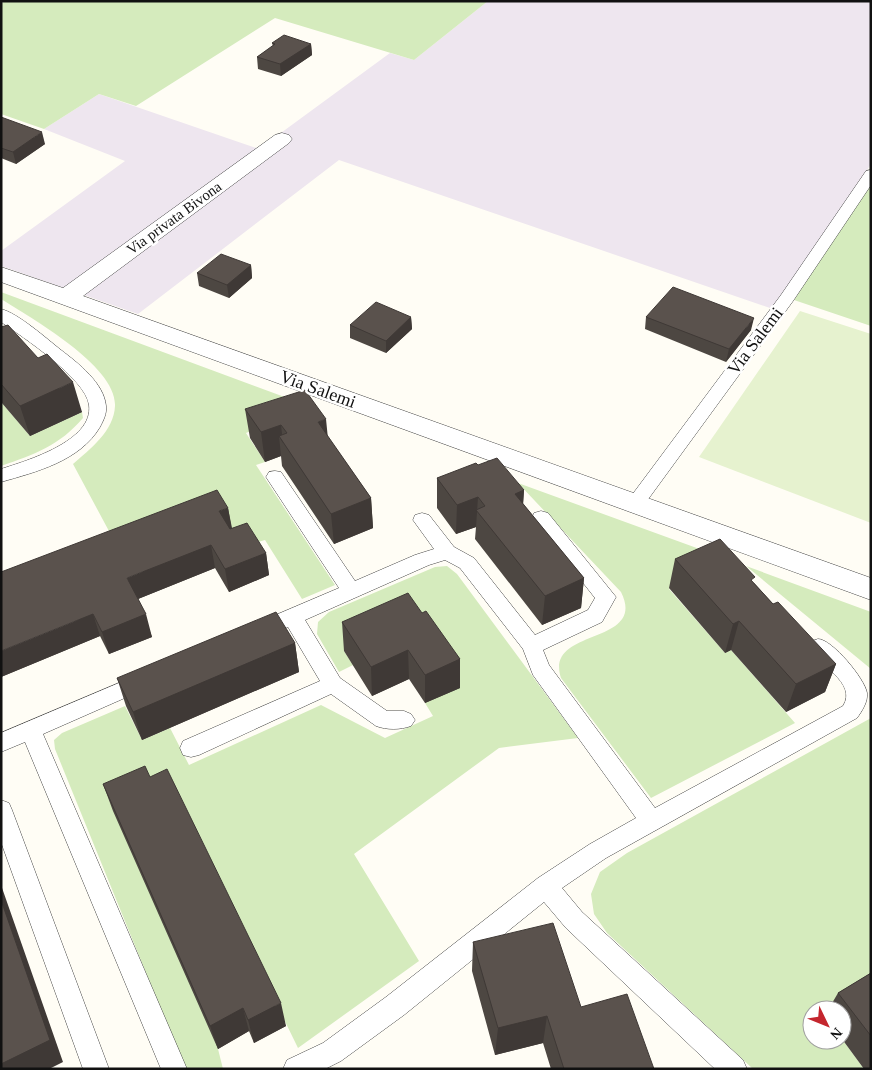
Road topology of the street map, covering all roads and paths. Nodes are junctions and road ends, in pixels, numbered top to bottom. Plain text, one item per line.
1 (282, 139) dead end
2 (871, 174) edge
3 (1, 274) edge
4 (66, 297) junction
5 (1, 314) edge
6 (1, 476) edge
7 (275, 477) dead end
8 (635, 504) junction
9 (541, 518) dead end
10 (422, 520) dead end
11 (447, 552) junction
12 (871, 588) edge
13 (351, 591) junction
14 (292, 616) junction
15 (802, 632) edge
16 (238, 640) edge
17 (532, 646) junction
18 (166, 671) edge
19 (334, 684) junction
20 (404, 720) dead end
21 (30, 730) junction
22 (1, 743) edge
23 (191, 748) dead end
24 (1, 810) edge
25 (651, 821) junction
26 (546, 886) junction
27 (96, 1069) edge
28 (174, 1069) edge
29 (296, 1069) edge
30 (734, 1069) edge

1 - 4 street, Via privata Bivona
2 - 8 lane, Via Salemi
3 - 4 street, Via Salemi
4 - 8 street, Via Salemi
5 - 6 lane
7 - 13 lane
8 - 12 street, Via Salemi
9 - 17 lane
10 - 11 lane
11 - 13 lane
11 - 17 lane
13 - 14 lane
14 - 16 lane
14 - 19 lane
15 - 25 lane
17 - 25 lane
18 - 21 lane
19 - 20 lane
19 - 23 lane
21 - 22 lane
21 - 28 lane
24 - 27 lane
25 - 26 lane
26 - 29 lane
26 - 30 lane

